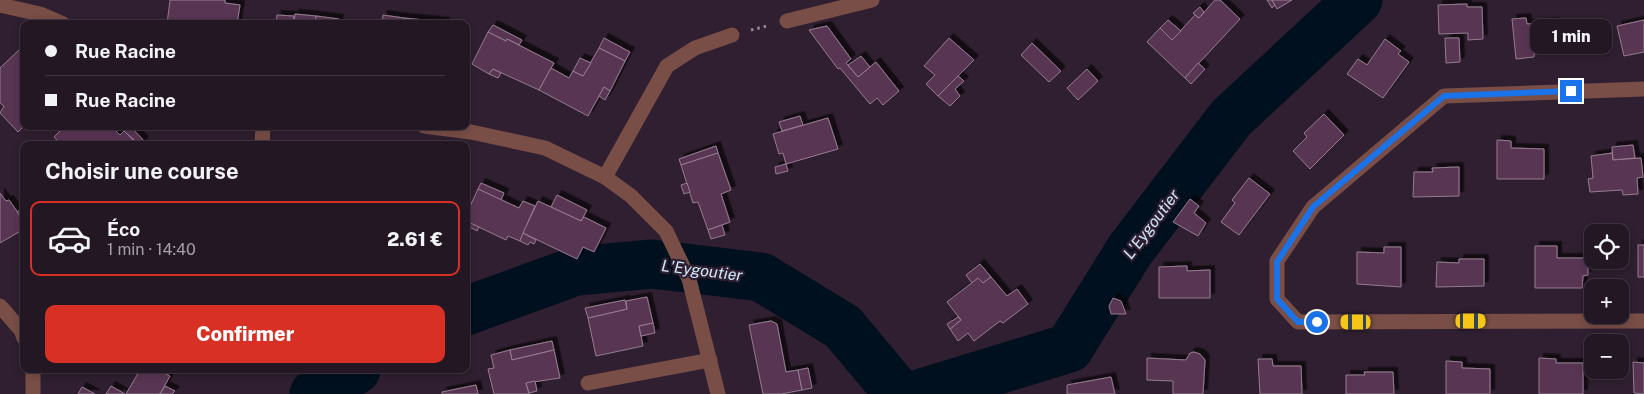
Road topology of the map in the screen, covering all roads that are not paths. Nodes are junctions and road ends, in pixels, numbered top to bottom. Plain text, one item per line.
1 (872, 0) edge
2 (0, 5) edge
3 (54, 20) edge
4 (787, 21) road end
5 (732, 35) road end
6 (1644, 89) edge
7 (455, 130) edge
8 (605, 177) junction
9 (0, 306) edge
10 (1644, 320) edge
11 (20, 329) edge
12 (710, 360) junction
13 (32, 373) edge
14 (588, 383) dead end
15 (33, 394) edge
16 (718, 394) edge

1 - 4 street
2 - 3 street
5 - 8 street
6 - 10 street
7 - 8 street
8 - 12 street
9 - 11 street
12 - 14 street
12 - 16 street
13 - 15 street

